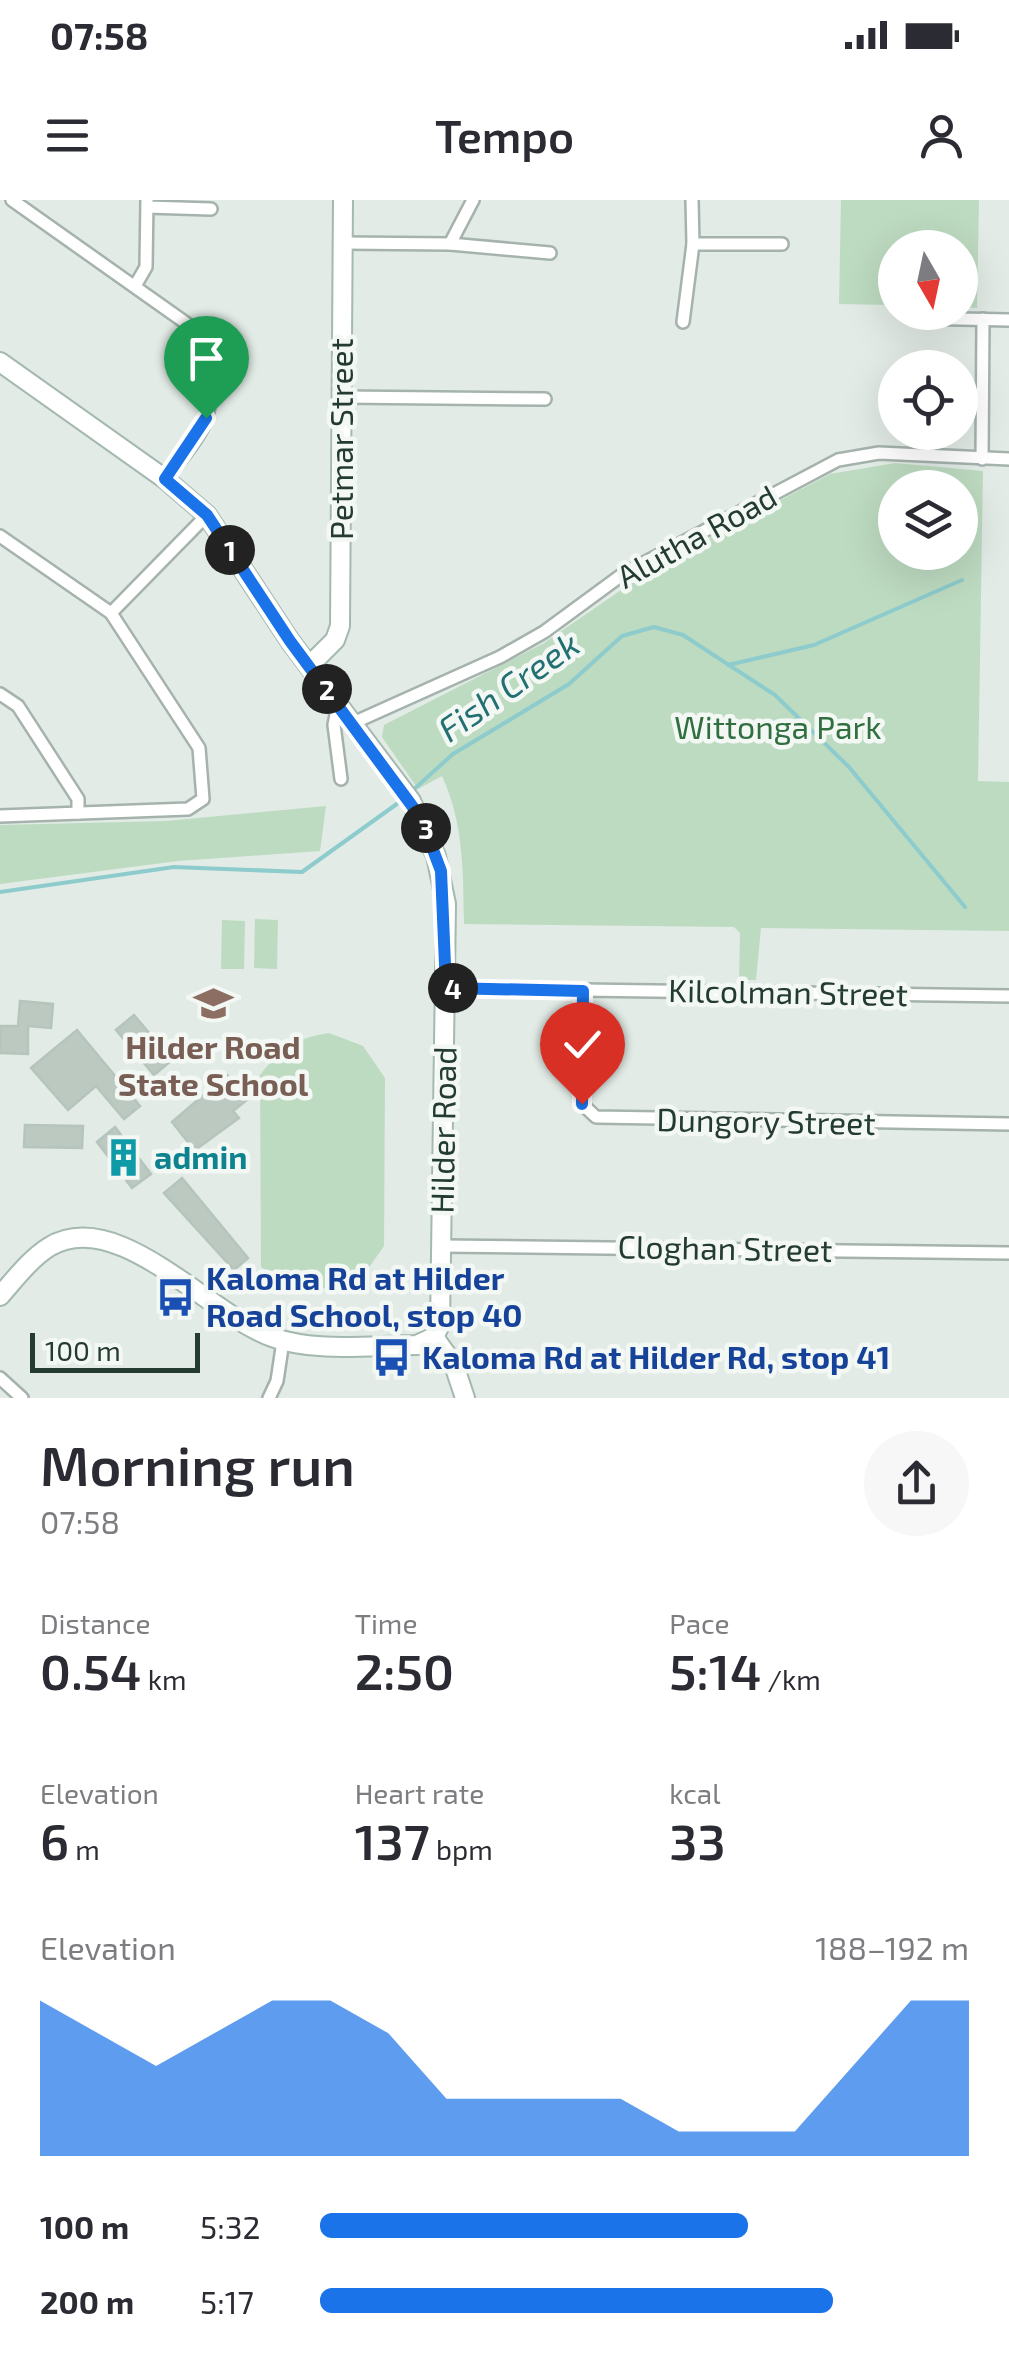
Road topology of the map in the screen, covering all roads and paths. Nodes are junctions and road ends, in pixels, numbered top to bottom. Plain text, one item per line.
1 (12, 200) edge
2 (344, 200) edge
3 (473, 200) edge
4 (692, 200) edge
5 (147, 204) edge
6 (211, 210) dead end
7 (343, 242) junction
8 (450, 244) junction
9 (692, 244) junction
10 (782, 244) dead end
11 (550, 254) dead end
12 (134, 286) junction
13 (978, 320) edge
14 (983, 320) junction
15 (1009, 320) edge
16 (683, 322) dead end
17 (0, 362) edge
18 (342, 396) junction
19 (545, 399) dead end
20 (982, 458) junction
21 (1009, 459) edge
22 (165, 479) junction
23 (207, 515) junction
24 (0, 536) edge
25 (111, 613) junction
26 (309, 666) junction
27 (0, 694) edge
28 (338, 704) junction
29 (353, 723) junction
30 (341, 779) dead end
31 (78, 813) junction
32 (0, 816) edge
33 (446, 988) junction
34 (583, 991) junction
35 (1009, 996) edge
36 (1009, 1124) edge
37 (441, 1246) junction
38 (1009, 1252) edge
39 (0, 1296) edge
40 (434, 1337) junction
41 (283, 1341) junction
42 (0, 1378) edge
43 (22, 1398) edge
44 (268, 1398) edge
45 (466, 1398) edge

1 - 12 street
2 - 7 street, Petmar Street
3 - 8 street
4 - 9 street
5 - 6 street
5 - 12 street
7 - 8 street
7 - 18 street, Petmar Street
8 - 11 street
9 - 10 street
9 - 16 street
12 - 22 street
13 - 14 street
14 - 15 street
14 - 20 street
17 - 22 street, Hilder Road
18 - 19 street
18 - 26 street, Petmar Street
20 - 21 street, Alutha Road
20 - 29 street, Alutha Road
22 - 23 street, Hilder Road
23 - 25 street
23 - 26 street, Hilder Road
24 - 25 street
25 - 31 street
26 - 28 street, Hilder Road
27 - 31 street
28 - 29 street, Hilder Road
28 - 30 street
29 - 33 street, Hilder Road
31 - 32 street
33 - 34 street, Kilcolman Street
33 - 37 street, Hilder Road
34 - 35 street, Kilcolman Street
34 - 36 street, Dungory Street
37 - 38 street, Cloghan Street
37 - 40 street, Hilder Road
39 - 41 street
40 - 41 street
40 - 45 street
41 - 44 street
42 - 43 street

